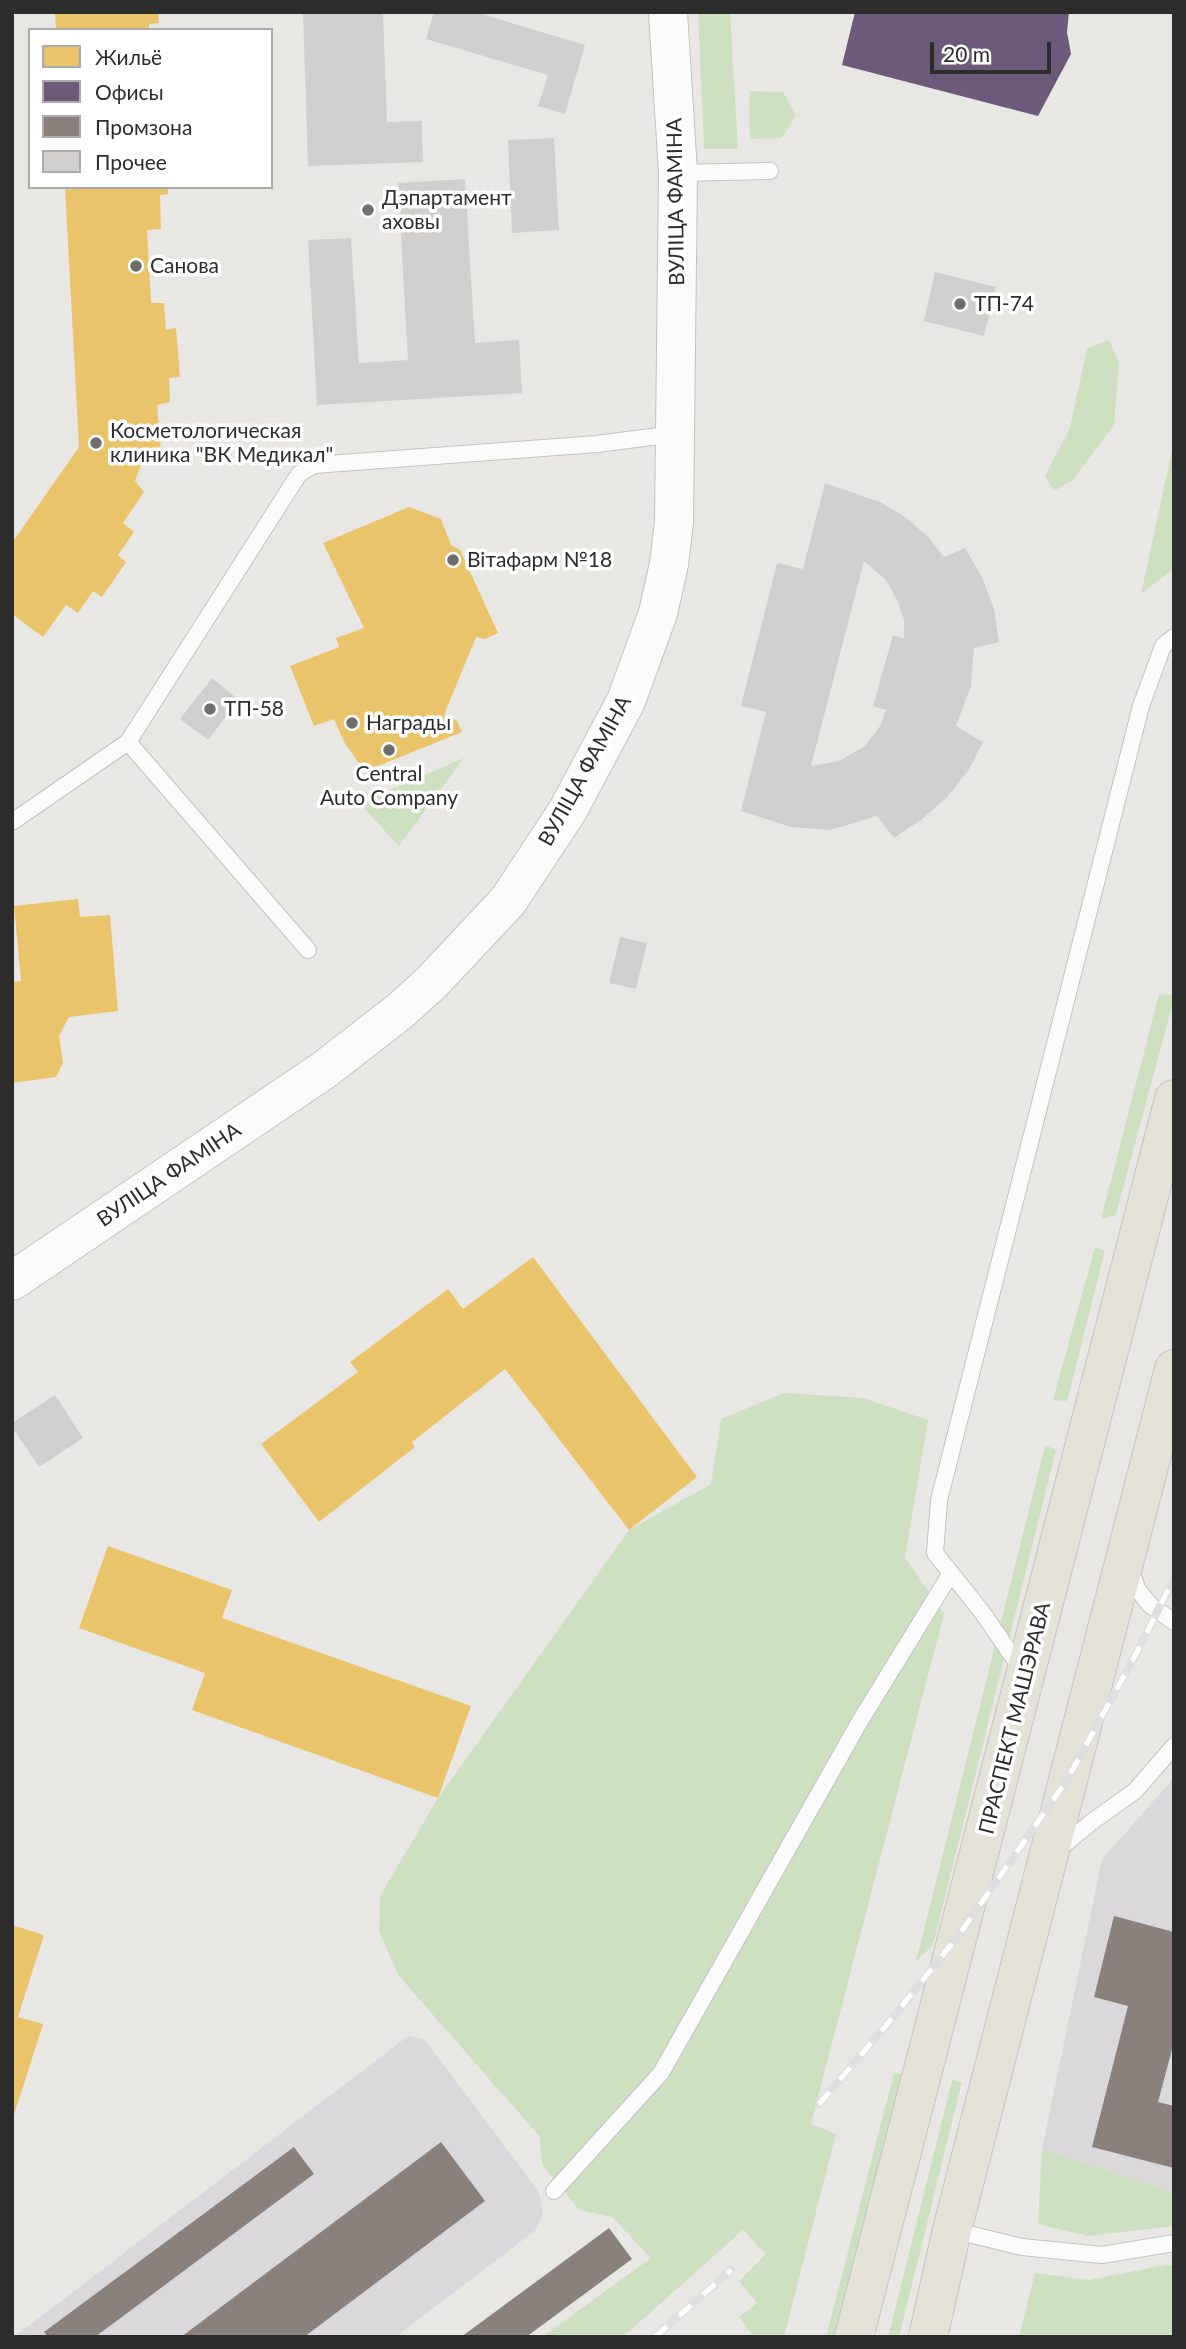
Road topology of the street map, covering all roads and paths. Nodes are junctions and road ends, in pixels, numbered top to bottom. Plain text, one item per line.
1 (668, 12) edge
2 (770, 171) dead end
3 (678, 173) junction
4 (676, 434) junction
5 (1174, 637) edge
6 (128, 741) junction
7 (12, 821) edge
8 (308, 950) dead end
9 (1174, 1099) edge
10 (12, 1282) edge
11 (1174, 1369) edge
12 (1130, 1540) junction
13 (951, 1573) junction
14 (1174, 1622) edge
15 (1026, 1676) junction
16 (1174, 1746) edge
17 (1047, 1859) junction
18 (554, 2190) dead end
19 (952, 2230) junction
20 (1174, 2243) edge
21 (854, 2337) edge
22 (928, 2337) edge

1 - 3 street, ВУЛІЦА ФАМІНА
2 - 3 lane
3 - 4 street, ВУЛІЦА ФАМІНА
4 - 6 lane
4 - 10 street, ВУЛІЦА ФАМІНА
5 - 13 lane
6 - 7 lane
6 - 8 lane
9 - 15 main road, ПРАСПЕКТ МАШЭРАВА
11 - 12 main road
12 - 14 lane
12 - 17 main road
13 - 15 lane
13 - 18 lane
15 - 21 main road, ПРАСПЕКТ МАШЭРАВА
16 - 17 lane
17 - 19 main road
19 - 20 lane
19 - 22 main road

